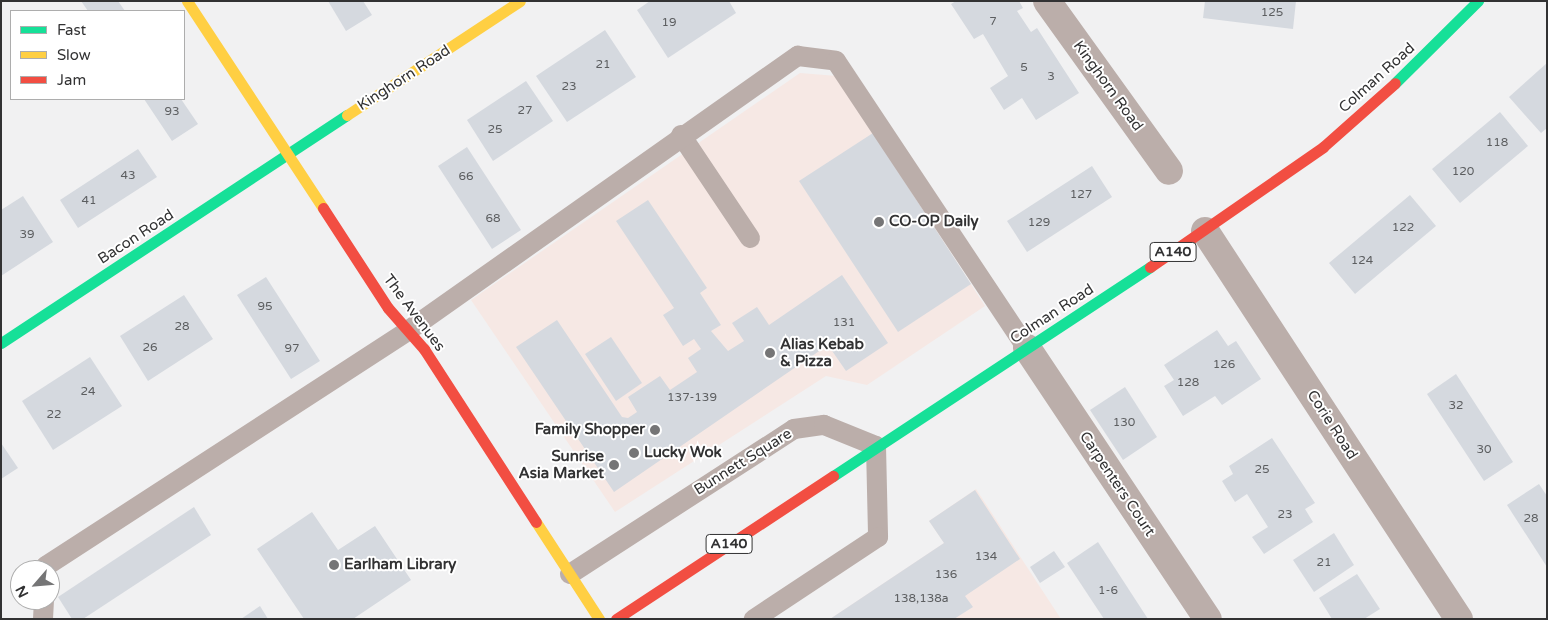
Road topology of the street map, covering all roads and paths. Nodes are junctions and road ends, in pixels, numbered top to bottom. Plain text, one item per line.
1 (187, 1) edge
2 (520, 1) edge
3 (1047, 1) edge
4 (1478, 1) edge
5 (681, 134) junction
6 (287, 154) junction
7 (1169, 171) dead end
8 (1205, 231) junction
9 (750, 238) dead end
10 (409, 330) junction
11 (1, 344) edge
12 (1027, 348) junction
13 (876, 446) junction
14 (55, 560) edge
15 (570, 574) junction
16 (599, 619) edge
17 (616, 619) edge
18 (754, 619) edge
19 (1208, 619) edge
20 (1459, 619) edge

1 - 6 main road, The Avenues
2 - 6 main road, Kinghorn Road
3 - 7 street, Kinghorn Road
4 - 8 main road, Colman Road / A140
5 - 9 lane
5 - 10 lane
5 - 12 lane
6 - 10 main road, The Avenues
6 - 11 main road, Bacon Road
8 - 12 main road, Colman Road / A140
8 - 20 street, Corie Road
10 - 14 lane
10 - 15 main road, The Avenues
12 - 13 main road, Colman Road / A140
12 - 19 street, Carpenters Court
13 - 15 lane, Bunnett Square
13 - 17 main road, Colman Road / A140
13 - 18 lane
15 - 16 main road, The Avenues

